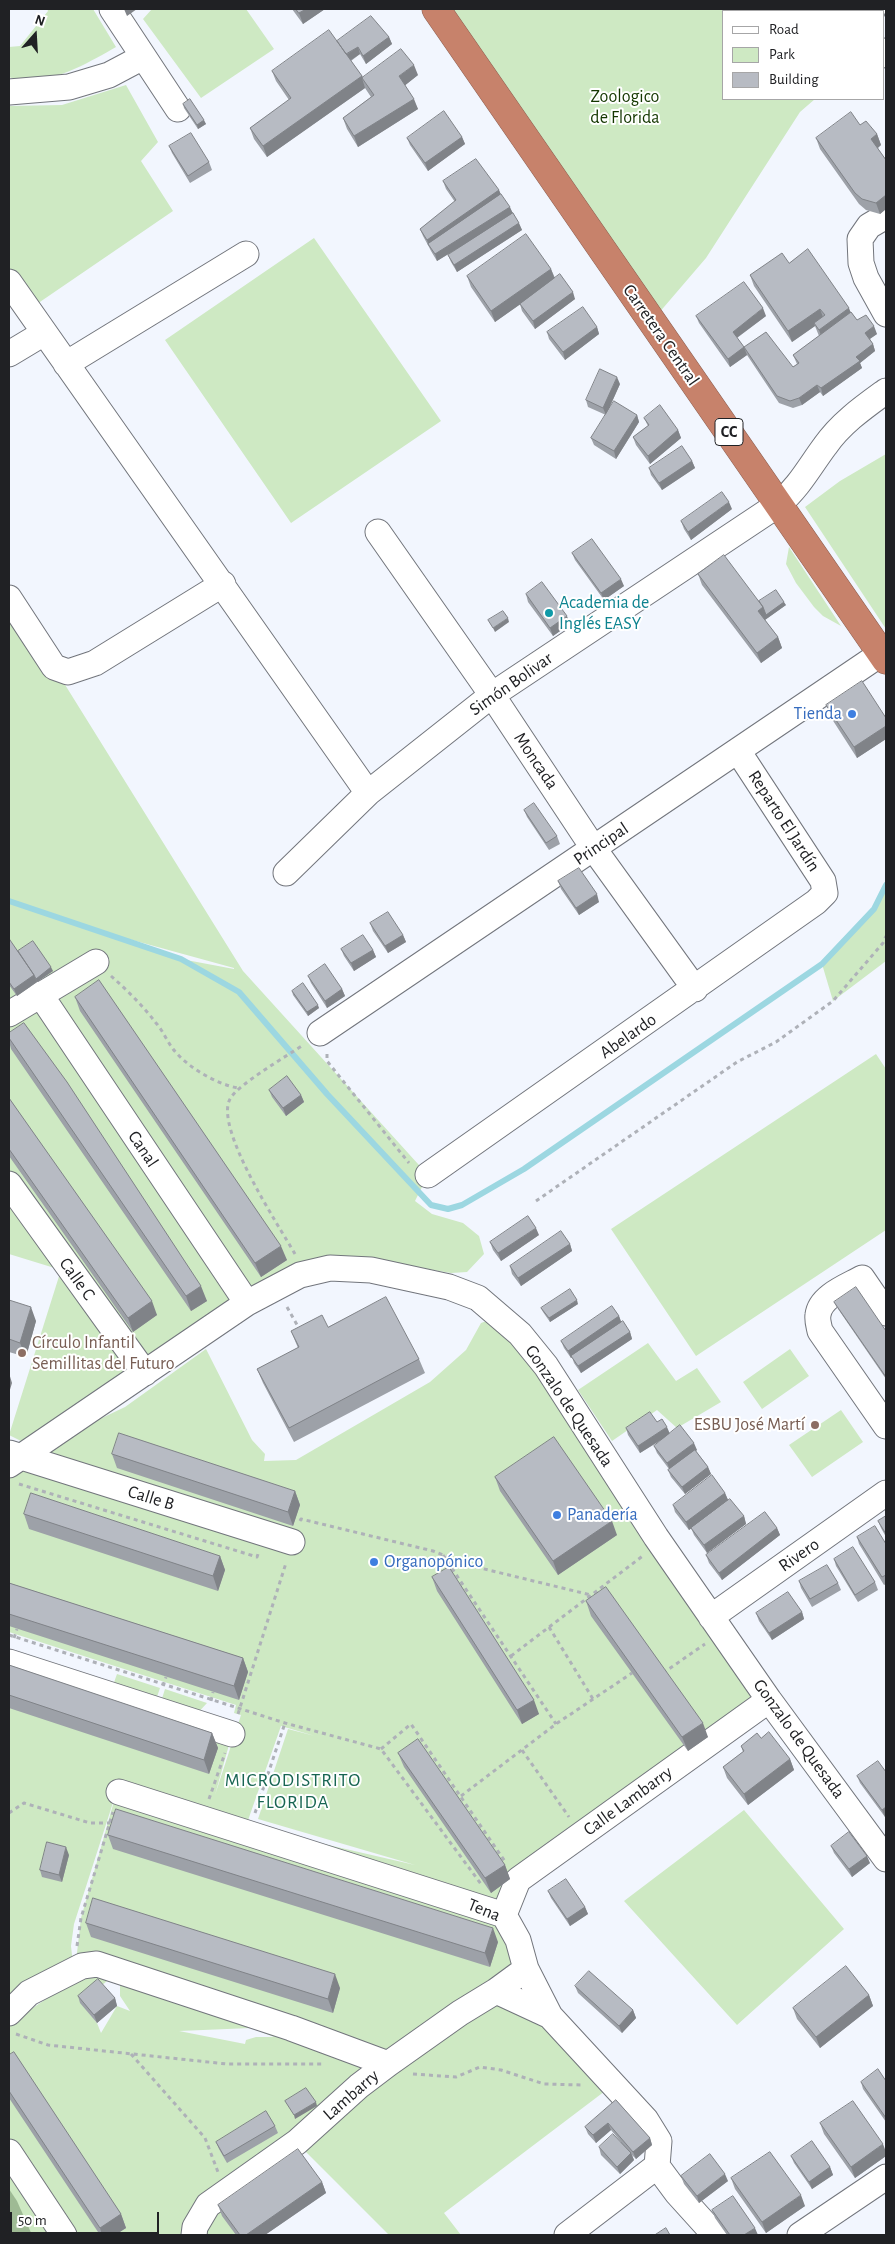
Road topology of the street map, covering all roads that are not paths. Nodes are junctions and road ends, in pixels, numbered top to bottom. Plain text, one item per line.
1 (112, 9) edge
2 (436, 9) edge
3 (144, 57) junction
4 (9, 92) edge
5 (178, 109) dead end
6 (886, 216) edge
7 (246, 254) dead end
8 (9, 282) edge
9 (886, 314) edge
10 (44, 333) junction
11 (9, 354) edge
12 (66, 364) junction
13 (886, 391) edge
14 (779, 504) junction
15 (378, 532) dead end
16 (223, 584) junction
17 (9, 598) edge
18 (884, 657) edge
19 (492, 695) junction
20 (738, 750) junction
21 (368, 793) junction
22 (594, 849) junction
23 (286, 873) dead end
24 (825, 893) joint
25 (96, 962) road end
26 (695, 989) junction
27 (40, 994) junction
28 (9, 1014) edge
29 (318, 1034) road end
30 (428, 1175) road end
31 (9, 1184) edge
32 (879, 1287) edge
33 (247, 1303) junction
34 (886, 1313) edge
35 (144, 1373) junction
36 (886, 1426) edge
37 (14, 1465) edge
38 (886, 1493) edge
39 (292, 1542) road end
40 (716, 1624) junction
41 (9, 1662) edge
42 (769, 1700) junction
43 (232, 1734) road end
44 (119, 1792) road end
45 (882, 1845) edge
46 (504, 1915) junction
47 (526, 1969) junction
48 (496, 1992) junction
49 (9, 2013) edge
50 (550, 2016) junction
51 (384, 2067) junction
52 (9, 2152) edge
53 (657, 2166) junction
54 (886, 2177) edge
55 (64, 2235) edge
56 (194, 2235) edge
57 (567, 2235) edge
58 (715, 2235) edge
59 (800, 2235) edge

1 - 3 street
2 - 14 highway, Carretera Central / CC
3 - 4 street
3 - 5 street
6 - 9 street
7 - 12 street
8 - 10 street
10 - 11 street
10 - 12 street
12 - 16 street
13 - 14 street, Simón Bolivar
14 - 18 highway, Carretera Central / CC
14 - 19 street, Simón Bolivar
15 - 19 street, Moncada
16 - 17 street
16 - 21 street
18 - 20 street, Principal
19 - 21 street, Simón Bolivar
19 - 22 street, Moncada
20 - 22 street, Principal
20 - 24 street, Reparto El Jardín
21 - 23 street, Simón Bolivar
22 - 26 street, Moncada
22 - 29 street, Principal
24 - 26 street, Abelardo
25 - 27 street
26 - 30 street, Abelardo
27 - 28 street
27 - 33 street, Canal
31 - 35 street, Calle C
32 - 34 street
32 - 36 street
33 - 35 street, Gonzalo de Quesada
33 - 40 street, Gonzalo de Quesada
35 - 37 street, Gonzalo de Quesada
37 - 39 street, Calle B
38 - 40 street, Rivero
40 - 42 street, Gonzalo de Quesada
41 - 43 street
42 - 45 street, Gonzalo de Quesada
42 - 46 street, Calle Lambarry
44 - 46 street, Tena
46 - 47 street, Tena
47 - 48 street, Lambarry
47 - 50 street, Tena
48 - 50 street
48 - 51 street, Lambarry
49 - 51 street
50 - 53 street, Tena
51 - 56 street, Lambarry
52 - 55 street
53 - 57 street
53 - 58 street
54 - 59 street

